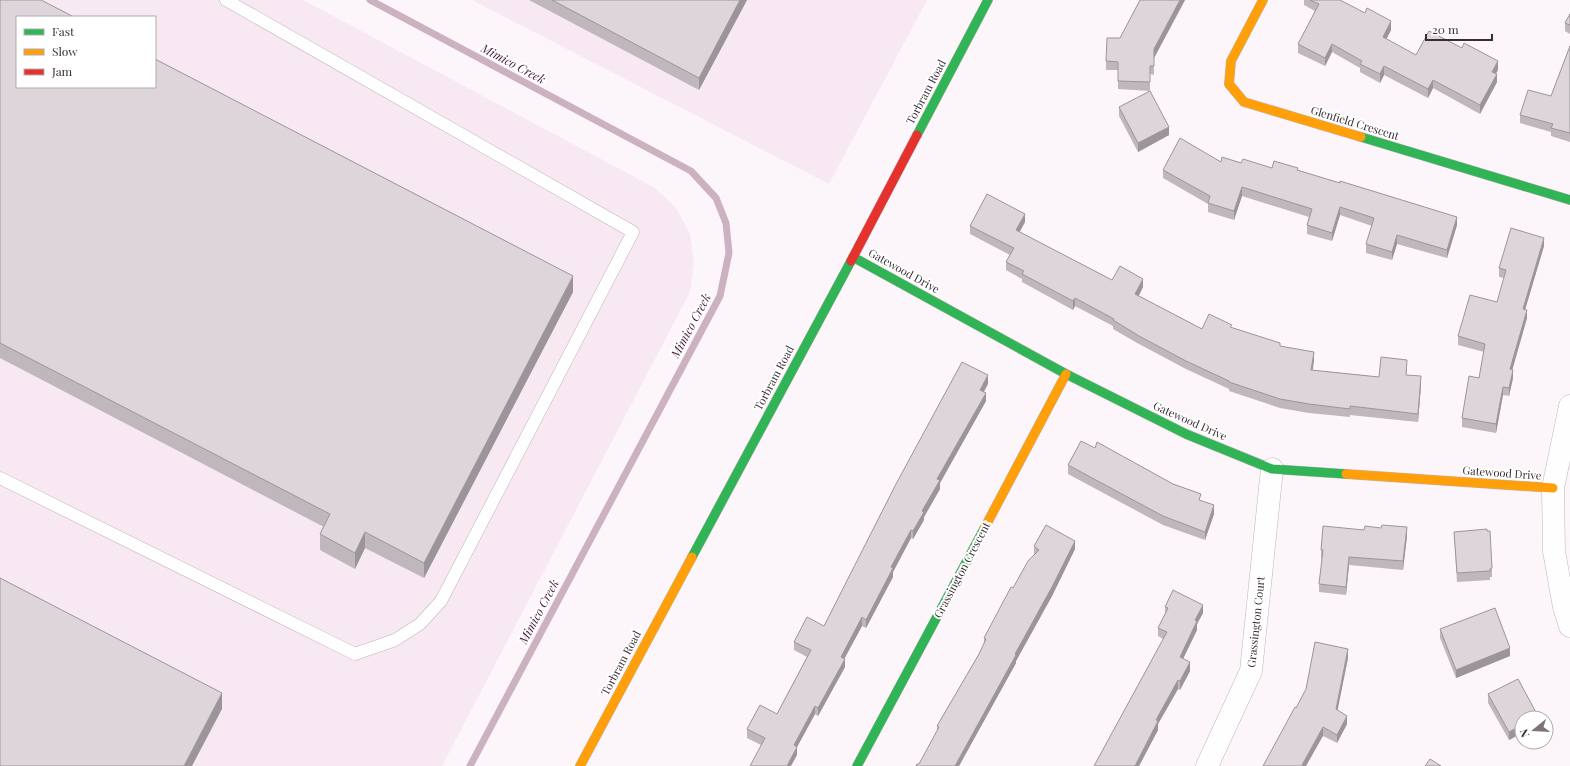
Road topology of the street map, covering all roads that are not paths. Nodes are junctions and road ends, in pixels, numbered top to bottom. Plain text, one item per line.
1 (226, 0) edge
2 (988, 0) edge
3 (1263, 0) edge
4 (1570, 200) edge
5 (853, 257) junction
6 (1066, 374) junction
7 (1570, 406) edge
8 (1272, 469) junction
9 (0, 478) edge
10 (1552, 488) junction
11 (1570, 626) edge
12 (580, 766) edge
13 (858, 766) edge
14 (1207, 766) edge

1 - 9 lane
2 - 5 street, Torbram Road
3 - 4 street, Glenfield Crescent
5 - 6 street, Gatewood Drive
5 - 12 street, Torbram Road
6 - 8 street, Gatewood Drive
6 - 13 street, Grassington Crescent
7 - 10 street
8 - 10 street, Gatewood Drive
8 - 14 street, Grassington Court
10 - 11 street

